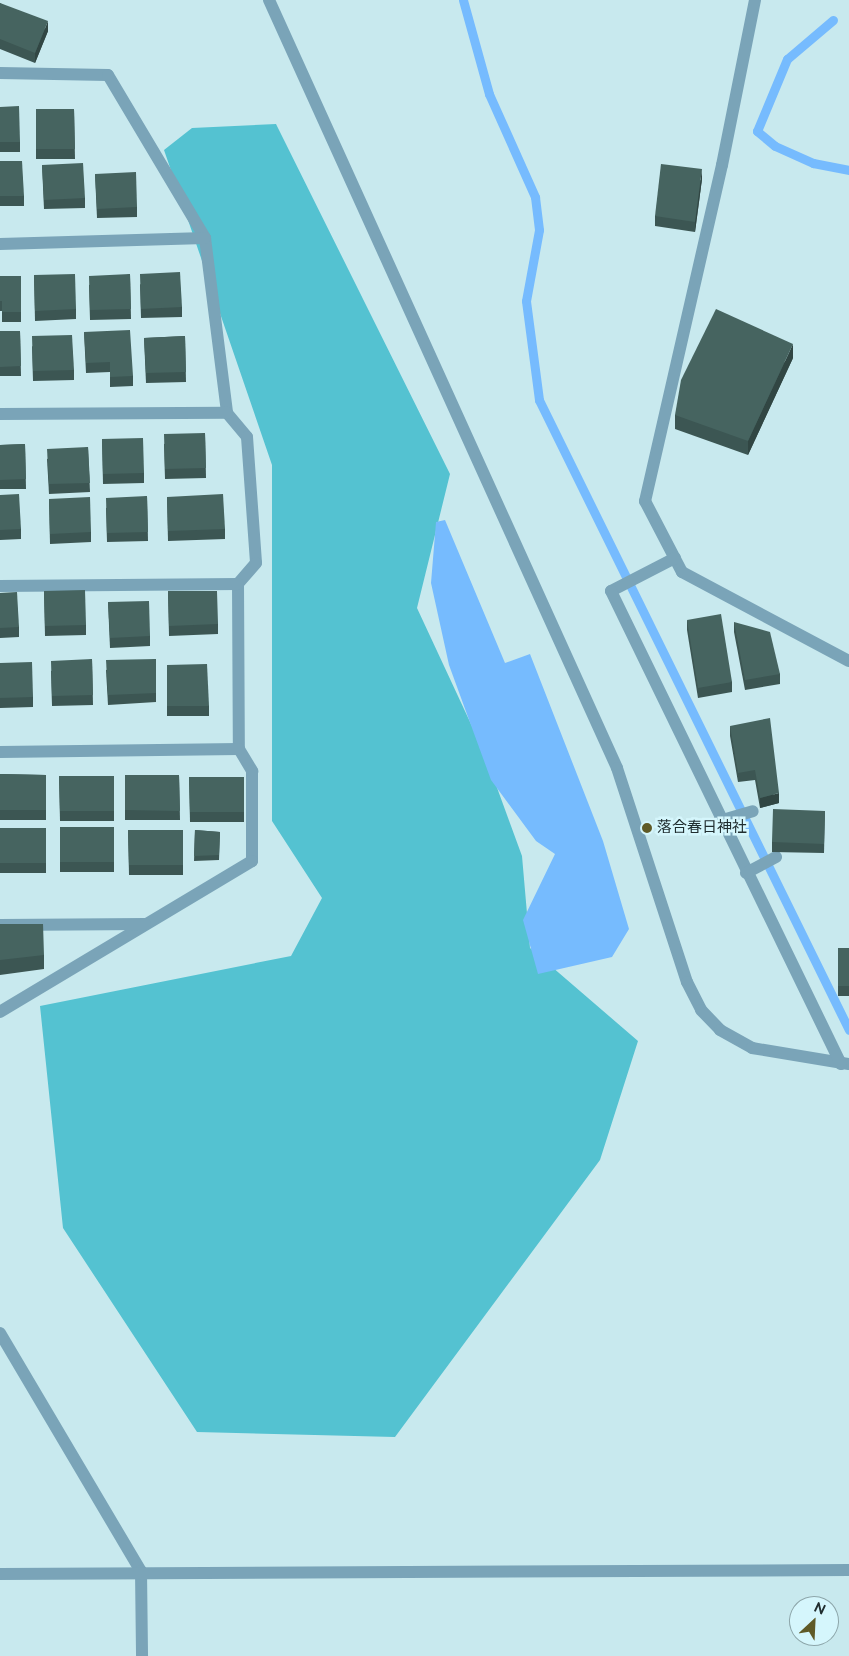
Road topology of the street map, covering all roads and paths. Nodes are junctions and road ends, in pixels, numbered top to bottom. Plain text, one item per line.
1 (269, 0) edge
2 (755, 0) edge
3 (0, 73) edge
4 (205, 238) junction
5 (0, 244) edge
6 (227, 413) junction
7 (0, 414) edge
8 (675, 558) junction
9 (238, 584) junction
10 (0, 586) edge
11 (849, 661) edge
12 (239, 749) junction
13 (0, 752) edge
14 (753, 811) dead end
15 (720, 821) junction
16 (776, 858) edge
17 (746, 873) junction
18 (145, 924) junction
19 (0, 925) edge
20 (0, 1012) edge
21 (845, 1064) edge
22 (0, 1333) edge
23 (141, 1570) junction
24 (849, 1570) edge
25 (0, 1574) edge
26 (142, 1656) edge

1 - 21 street
2 - 8 street
3 - 4 street
4 - 5 street
4 - 6 street
6 - 7 street
6 - 9 street
8 - 11 street
8 - 15 street
9 - 10 street
9 - 12 street
12 - 13 street
12 - 18 street
14 - 15 street
15 - 17 street
16 - 17 street
17 - 21 street
18 - 19 street
18 - 20 street
22 - 23 street
23 - 24 street
23 - 25 street
23 - 26 street

